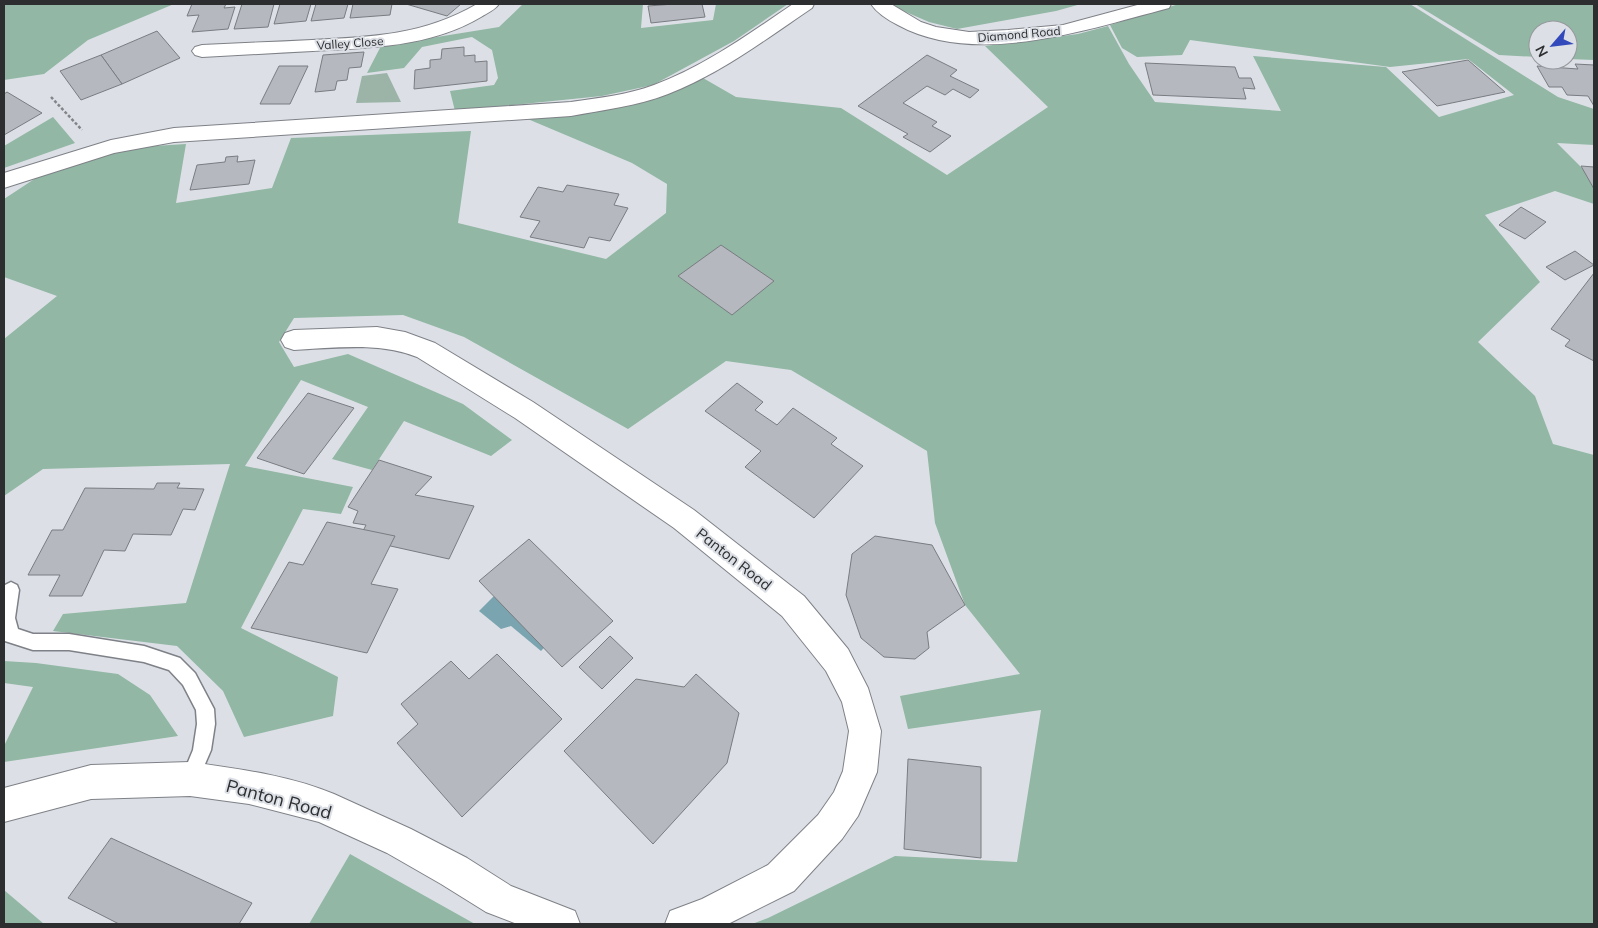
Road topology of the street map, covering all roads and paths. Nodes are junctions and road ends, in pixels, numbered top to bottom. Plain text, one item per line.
1 (490, 4) edge
2 (804, 4) edge
3 (880, 4) edge
4 (1162, 4) edge
5 (202, 51) dead end
6 (51, 97) dead end
7 (101, 150) junction
8 (4, 181) edge
9 (294, 340) dead end
10 (11, 590) dead end
11 (190, 779) junction
12 (4, 805) edge
13 (562, 924) edge
14 (683, 924) edge

1 - 5 street, Valley Close
2 - 7 street
3 - 4 street, Diamond Road
6 - 7 path
7 - 8 street
9 - 14 street, Panton Road
10 - 11 lane
11 - 12 street, Panton Road
11 - 13 street, Panton Road

